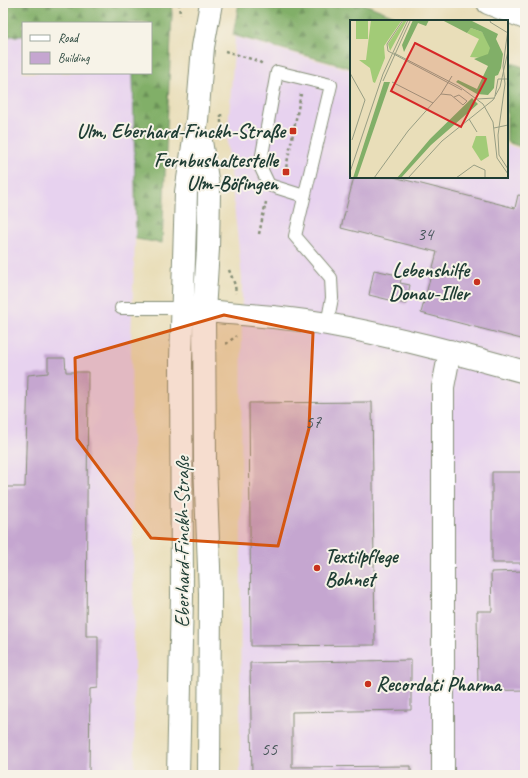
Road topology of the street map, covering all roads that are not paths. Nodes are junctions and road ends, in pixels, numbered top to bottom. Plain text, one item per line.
1 (211, 3) edge
2 (488, 3) edge
3 (525, 18) edge
4 (304, 196) junction
5 (121, 308) dead end
6 (193, 310) junction
7 (327, 324) junction
8 (450, 351) junction
9 (525, 372) edge
10 (178, 775) edge
11 (209, 775) edge
12 (443, 775) edge

1 - 6 street, Eberhard-Finckh-Straße
2 - 3 street
4 - 4 lane
4 - 7 lane
5 - 6 lane
6 - 7 street
6 - 10 street, Eberhard-Finckh-Straße
6 - 11 street, Eberhard-Finckh-Straße
7 - 8 street
8 - 9 street
8 - 12 street

